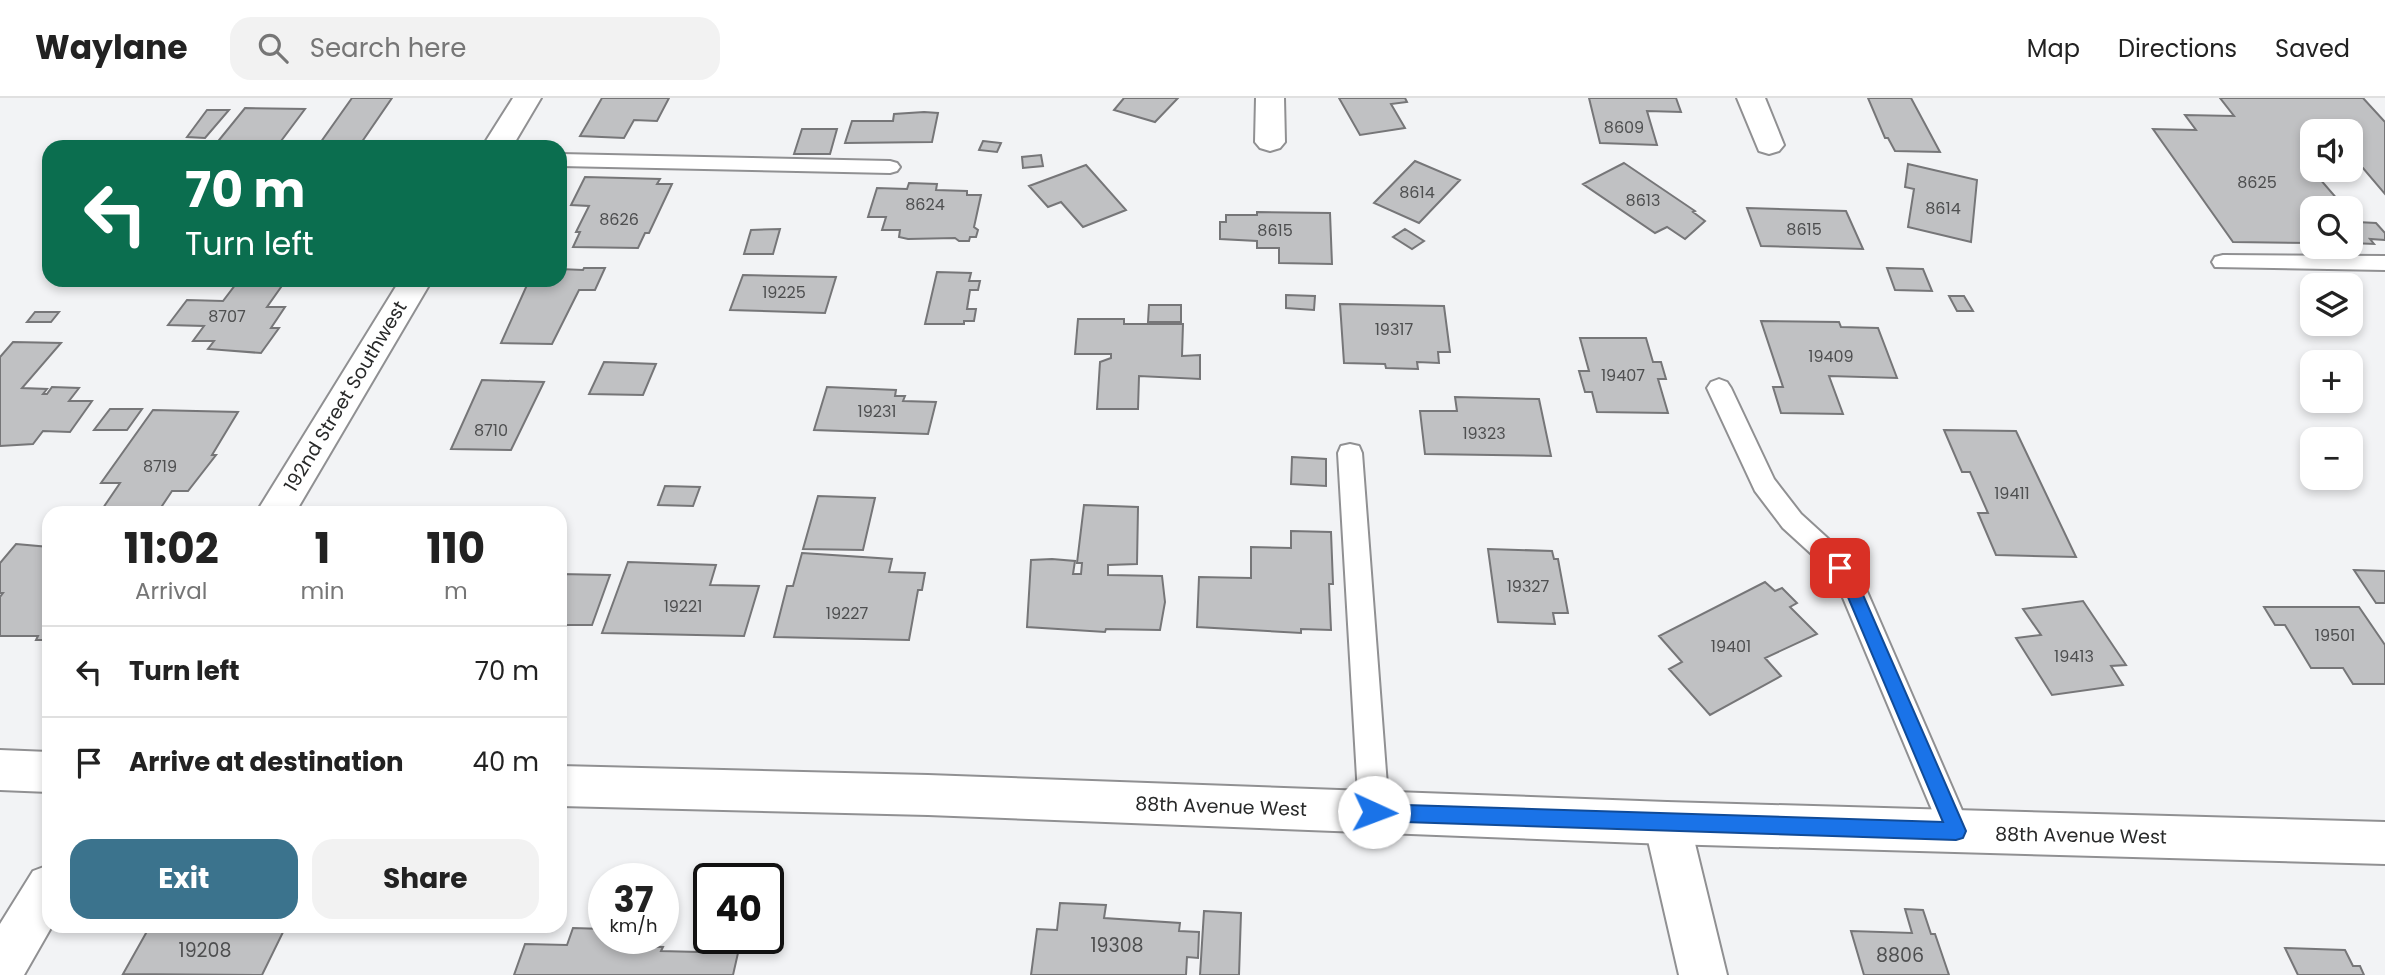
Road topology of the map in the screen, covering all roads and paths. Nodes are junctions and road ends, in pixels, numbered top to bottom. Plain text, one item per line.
1 (527, 98) edge
2 (1270, 98) edge
3 (1751, 98) edge
4 (501, 140) edge
5 (1270, 142) dead end
6 (1769, 145) dead end
7 (567, 160) edge
8 (890, 167) dead end
9 (2223, 262) dead end
10 (2385, 263) edge
11 (412, 287) edge
12 (1719, 388) dead end
13 (1350, 453) dead end
14 (279, 506) edge
15 (0, 770) edge
16 (42, 772) edge
17 (567, 786) edge
18 (1374, 812) junction
19 (1667, 823) junction
20 (1956, 831) junction
21 (2385, 843) edge
22 (42, 899) edge
23 (0, 969) edge
24 (1703, 975) edge

1 - 4 street
2 - 5 street
3 - 6 street
7 - 8 lane
9 - 10 lane
11 - 14 street, 192nd Street Southwest
12 - 20 lane
13 - 18 lane
15 - 16 street
17 - 18 street, 88th Avenue West
18 - 19 street, 88th Avenue West
19 - 20 street, 88th Avenue West
19 - 24 street
20 - 21 street, 88th Avenue West
22 - 23 street

